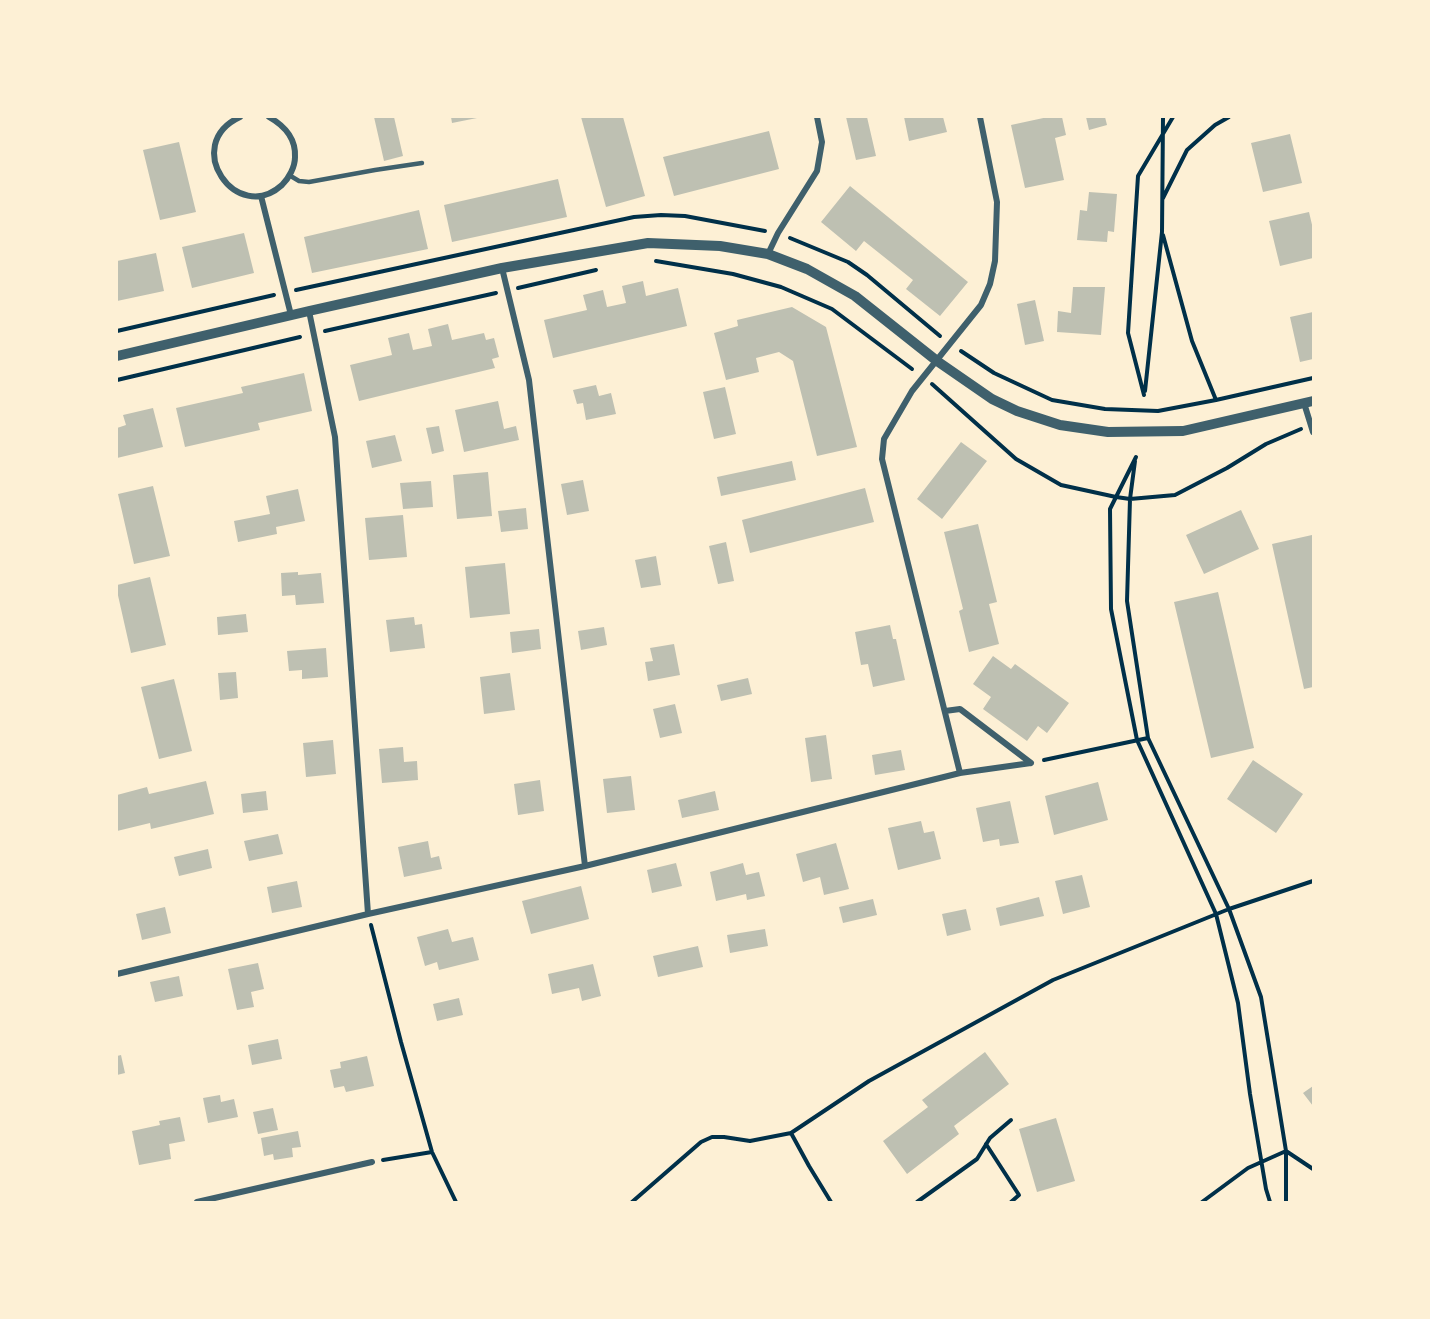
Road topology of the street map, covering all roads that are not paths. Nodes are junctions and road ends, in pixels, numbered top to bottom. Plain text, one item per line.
1 (240, 117) edge
2 (269, 117) edge
3 (818, 117) edge
4 (980, 117) edge
5 (422, 163) dead end
6 (289, 175) junction
7 (261, 196) junction
8 (768, 254) junction
9 (502, 268) junction
10 (309, 311) junction
11 (291, 315) junction
12 (117, 356) edge
13 (938, 361) junction
14 (1309, 402) edge
15 (1313, 432) edge
16 (945, 711) junction
17 (960, 772) junction
18 (585, 866) junction
19 (368, 914) junction
20 (117, 974) edge
21 (372, 1162) road end
22 (197, 1202) edge

1 - 7 street
2 - 6 street
3 - 8 street
4 - 13 street
5 - 6 lane
6 - 7 street
7 - 11 street
8 - 9 street
8 - 13 street
9 - 10 street
9 - 18 street
10 - 11 street
10 - 19 street
11 - 12 street
13 - 14 street
13 - 16 street
14 - 15 street
16 - 17 street
16 - 17 street
17 - 18 street
18 - 19 street
19 - 20 street
21 - 22 street

